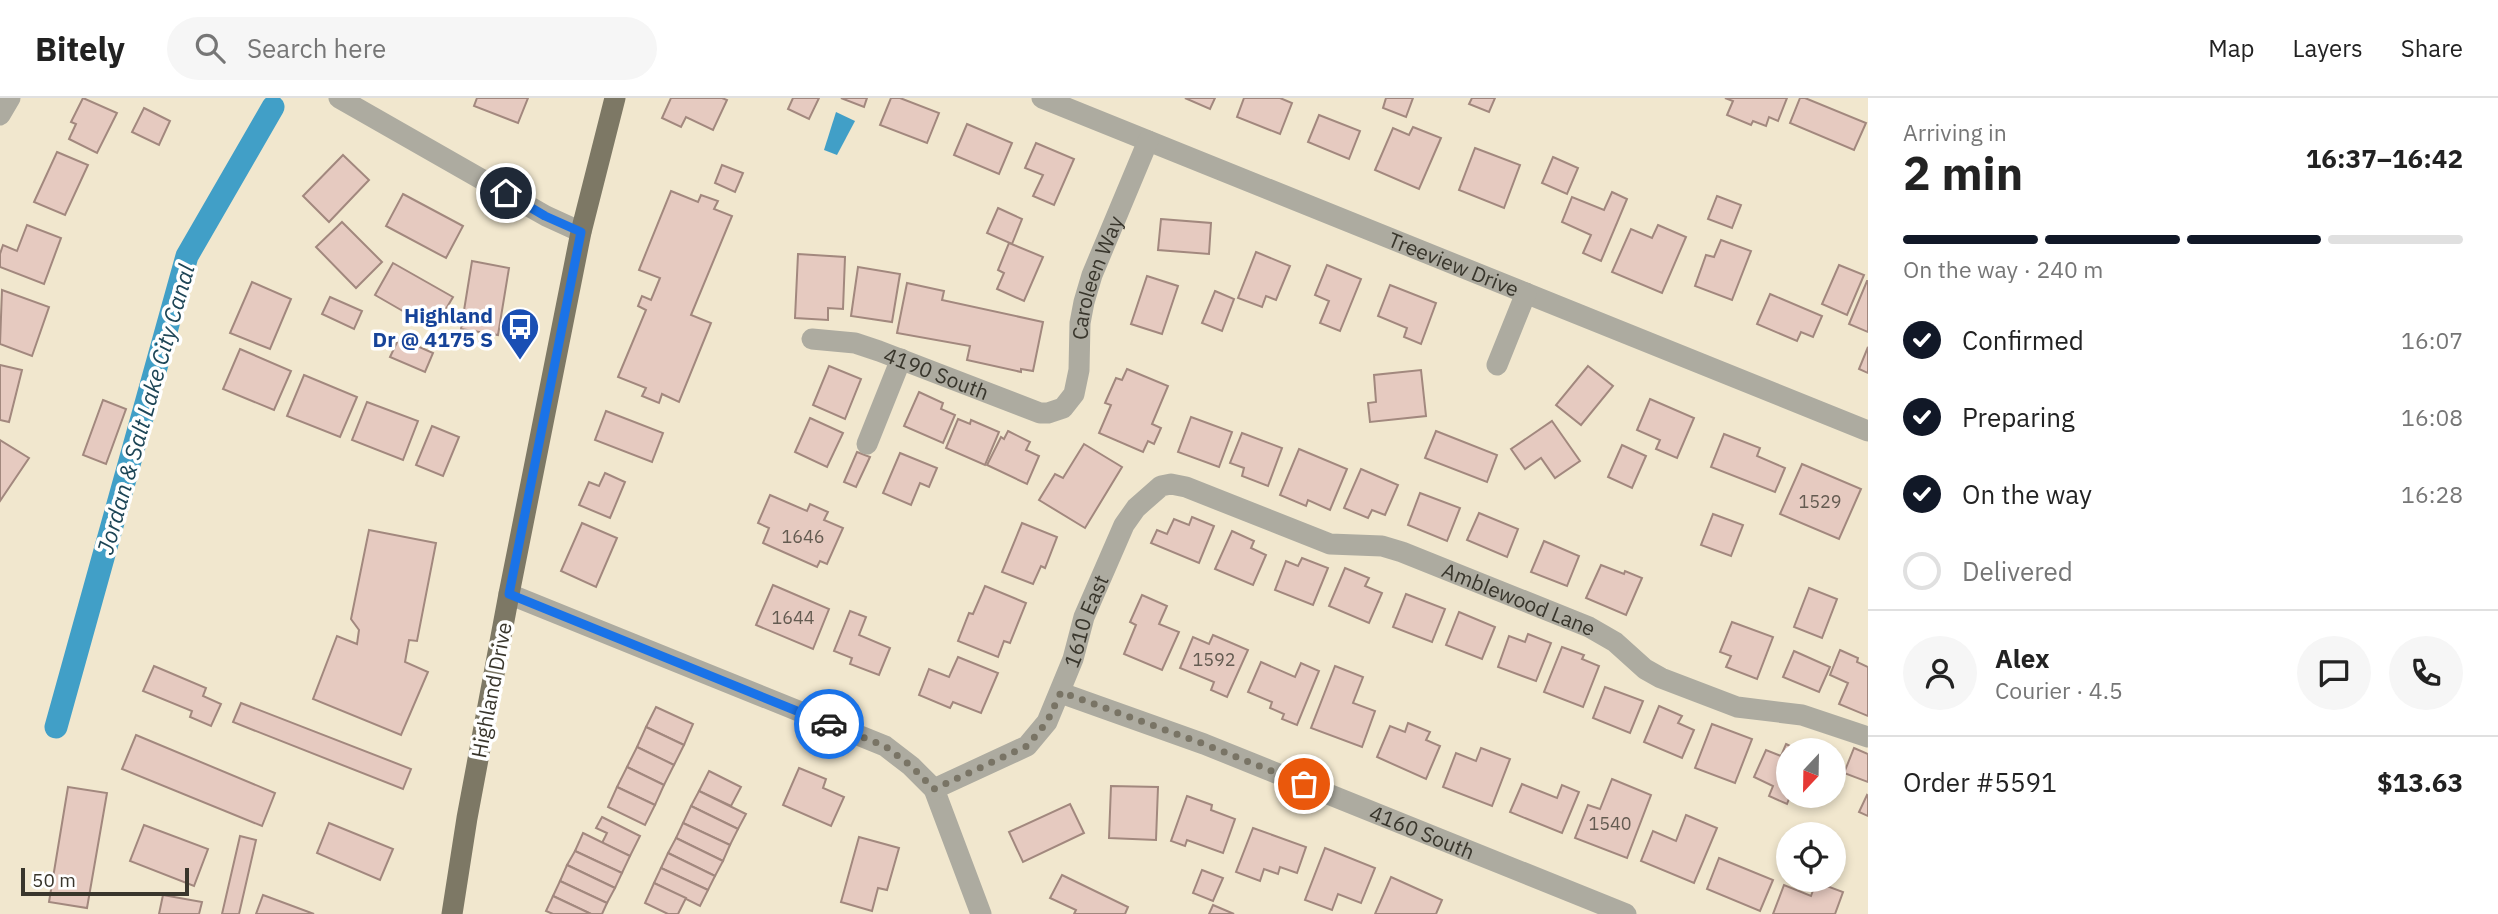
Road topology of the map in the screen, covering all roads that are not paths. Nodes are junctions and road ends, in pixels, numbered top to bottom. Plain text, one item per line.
1 (9, 98) edge
2 (339, 98) edge
3 (615, 98) edge
4 (1042, 98) edge
5 (0, 115) edge
6 (1148, 141) junction
7 (581, 232) junction
8 (1526, 293) junction
9 (812, 338) dead end
10 (901, 359) junction
11 (1497, 365) dead end
12 (1057, 411) joint
13 (1868, 431) edge
14 (867, 444) dead end
15 (1161, 486) joint
16 (509, 594) junction
17 (1061, 692) junction
18 (1868, 737) edge
19 (934, 789) junction
20 (976, 912) edge
21 (452, 914) edge
22 (1626, 914) edge

1 - 5 street
2 - 7 street
3 - 7 main road, Highland Drive
4 - 6 street, Treeview Drive
6 - 8 street, Treeview Drive
6 - 12 street, Caroleen Way
7 - 16 main road, Highland Drive
8 - 11 street
8 - 13 street, Treeview Drive
9 - 10 street, 4190 South
10 - 12 street, 4190 South
10 - 14 street
15 - 17 street, 1610 East
15 - 18 street, Amblewood Lane
16 - 19 street
16 - 21 main road, Highland Drive
17 - 19 street, 1610 East
17 - 22 street, 4160 South
19 - 20 street

